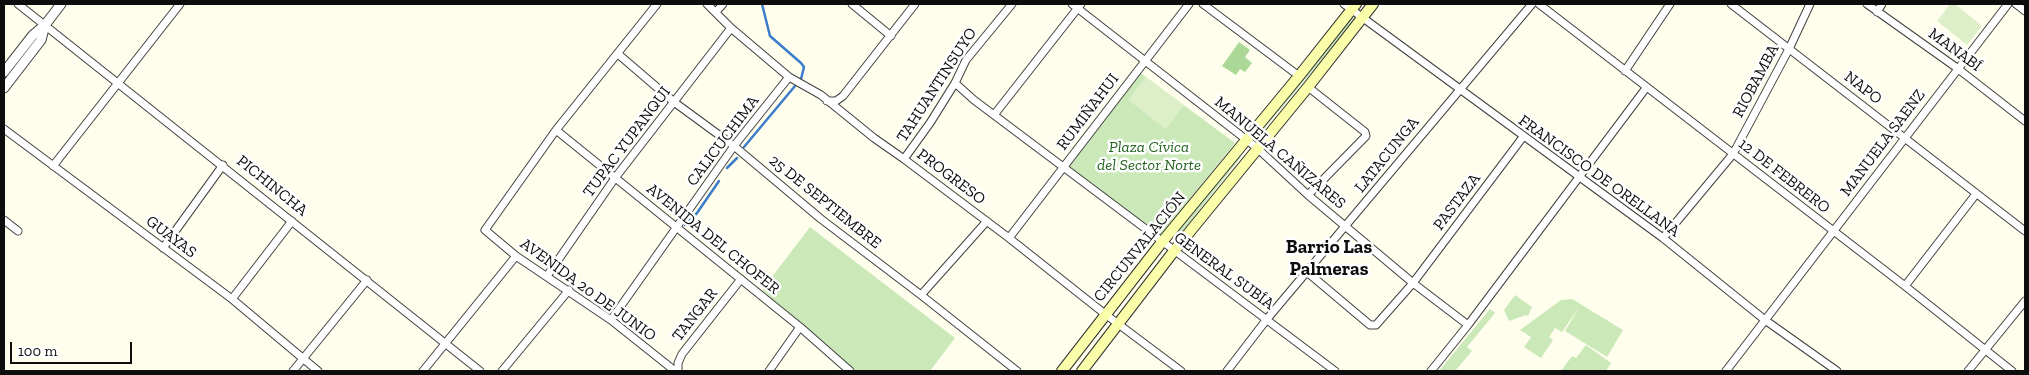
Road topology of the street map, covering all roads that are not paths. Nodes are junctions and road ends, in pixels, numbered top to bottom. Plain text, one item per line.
1 (18, 4) edge
2 (61, 4) edge
3 (180, 4) edge
4 (657, 4) edge
5 (707, 4) edge
6 (723, 4) edge
7 (852, 4) edge
8 (915, 4) edge
9 (1012, 4) edge
10 (1189, 4) edge
11 (1203, 4) edge
12 (1373, 4) edge
13 (1532, 4) edge
14 (1539, 4) edge
15 (1670, 4) edge
16 (1731, 4) edge
17 (1810, 4) edge
18 (1867, 4) edge
19 (1882, 4) edge
20 (2008, 4) edge
21 (2016, 4) edge
22 (1077, 5) edge
23 (1350, 6) edge
24 (2025, 11) edge
25 (716, 12) junction
26 (1878, 12) junction
27 (1362, 17) junction
28 (44, 24) junction
29 (731, 28) junction
30 (891, 36) junction
31 (1789, 49) junction
32 (618, 54) junction
33 (1144, 61) junction
34 (1957, 68) junction
35 (1625, 71) junction
36 (4, 72) edge
37 (1299, 76) junction
38 (789, 77) junction
39 (119, 83) junction
40 (955, 83) junction
41 (1308, 87) junction
42 (4, 88) edge
43 (1646, 88) junction
44 (1458, 90) junction
45 (843, 96) junction
46 (827, 101) junction
47 (674, 102) junction
48 (994, 115) junction
49 (846, 116) junction
50 (2025, 121) edge
51 (4, 129) edge
52 (556, 130) junction
53 (1523, 137) junction
54 (1905, 138) junction
55 (1246, 140) junction
56 (734, 146) junction
57 (1257, 148) junction
58 (1733, 154) junction
59 (904, 159) junction
60 (223, 165) junction
61 (53, 166) junction
62 (1064, 167) junction
63 (1579, 176) junction
64 (615, 178) junction
65 (1976, 194) junction
66 (1308, 195) junction
67 (4, 220) edge
68 (292, 221) junction
69 (987, 221) junction
70 (1346, 226) junction
71 (676, 227) junction
72 (18, 231) dead end
73 (1832, 231) junction
74 (2025, 231) edge
75 (1009, 238) junction
76 (1663, 238) junction
77 (1162, 242) junction
78 (163, 248) junction
79 (1174, 251) junction
80 (516, 256) junction
81 (1307, 272) junction
82 (547, 276) junction
83 (741, 279) junction
84 (367, 280) junction
85 (1413, 282) junction
86 (1905, 286) junction
87 (570, 290) junction
88 (921, 294) junction
89 (232, 300) junction
90 (2025, 301) edge
91 (1105, 314) junction
92 (1267, 319) junction
93 (611, 320) junction
94 (1765, 320) junction
95 (1118, 324) junction
96 (1468, 325) junction
97 (800, 327) junction
98 (446, 343) junction
99 (1985, 350) junction
100 (303, 359) junction
101 (293, 371) edge
102 (318, 371) edge
103 (423, 371) edge
104 (480, 371) edge
105 (502, 371) edge
106 (677, 371) edge
107 (769, 371) edge
108 (850, 371) edge
109 (1017, 371) edge
110 (1062, 371) edge
111 (1082, 371) edge
112 (1182, 371) edge
113 (1227, 371) edge
114 (1335, 371) edge
115 (1431, 371) edge
116 (1726, 371) edge
117 (1837, 371) edge
118 (1968, 371) edge
119 (2012, 371) edge

1 - 28 street, PICHINCHA
2 - 28 street
3 - 39 street
4 - 32 street
5 - 25 street, PROGRESO
6 - 25 street
7 - 30 street
8 - 30 street
9 - 40 street, TAHUANTINSUYO
10 - 33 street, RUMIÑAHUI
11 - 37 street
12 - 27 main road, CIRCUNVALACIÓN
13 - 44 street, LATACUNGA
14 - 35 street, 12 DE FEBRERO
15 - 35 street
16 - 31 street, NAPO
17 - 31 street, RIOBAMBA
18 - 26 street, MANABÍ
19 - 26 street
20 - 34 street, MANUELA SAENZ
21 - 24 street
22 - 33 street, MANUELA CAÑIZARES
22 - 48 street
23 - 27 street, FRANCISCO DE ORELLANA
23 - 37 main road, CIRCUNVALACIÓN
25 - 29 street, PROGRESO
26 - 34 street, MANABÍ
27 - 41 main road, CIRCUNVALACIÓN
27 - 44 street, FRANCISCO DE ORELLANA
28 - 36 street
28 - 39 street, PICHINCHA
28 - 42 street
29 - 38 street, PROGRESO
29 - 47 street, TUPAC YUPANQUI
30 - 45 street
31 - 54 street, NAPO
31 - 58 street, RIOBAMBA
32 - 47 street, 25 DE SEPTIEMBRE
32 - 52 street
33 - 55 street, MANUELA CAÑIZARES
33 - 62 street, RUMIÑAHUI
34 - 50 street, MANABÍ
34 - 54 street, MANUELA SAENZ
35 - 43 street, 12 DE FEBRERO
37 - 55 main road, CIRCUNVALACIÓN
38 - 46 street, PROGRESO
38 - 56 street, CALICUCHIMA
39 - 60 street, PICHINCHA
39 - 61 street
40 - 48 street, GENERAL SUBÍA
40 - 59 street, TAHUANTINSUYO
41 - 57 main road, CIRCUNVALACIÓN
41 - 66 street
43 - 58 street, 12 DE FEBRERO
43 - 63 street
44 - 53 street, FRANCISCO DE ORELLANA
44 - 70 street, LATACUNGA
45 - 46 street
45 - 49 street
46 - 49 street, PROGRESO
47 - 56 street, 25 DE SEPTIEMBRE
47 - 64 street, TUPAC YUPANQUI
48 - 62 street, GENERAL SUBÍA
49 - 59 street, PROGRESO
51 - 61 street, GUAYAS
52 - 64 street, AVENIDA DEL CHOFER
52 - 80 street, AVENIDA 20 DE JUNIO
53 - 63 street, FRANCISCO DE ORELLANA
53 - 85 street, PASTAZA
54 - 65 street, NAPO
54 - 73 street, MANUELA SAENZ
55 - 57 street, MANUELA CAÑIZARES
55 - 77 main road, CIRCUNVALACIÓN
56 - 71 street, CALICUCHIMA
56 - 88 street, 25 DE SEPTIEMBRE
57 - 66 street, MANUELA CAÑIZARES
57 - 79 main road, CIRCUNVALACIÓN
58 - 73 street, 12 DE FEBRERO
58 - 76 street, RIOBAMBA
59 - 69 street, PROGRESO
60 - 68 street, PICHINCHA
60 - 78 street
61 - 78 street, GUAYAS
62 - 75 street, RUMIÑAHUI
62 - 77 street, GENERAL SUBÍA
63 - 76 street, FRANCISCO DE ORELLANA
63 - 96 street
64 - 71 street, AVENIDA DEL CHOFER
64 - 82 street, TUPAC YUPANQUI
65 - 74 street, NAPO
65 - 86 street
66 - 70 street, MANUELA CAÑIZARES
67 - 72 street
68 - 84 street, PICHINCHA
68 - 89 street
69 - 75 street, PROGRESO
69 - 88 street
70 - 81 street, LATACUNGA
70 - 85 street, MANUELA CAÑIZARES
71 - 83 street, AVENIDA DEL CHOFER
71 - 93 street, CALICUCHIMA
73 - 86 street, 12 DE FEBRERO
73 - 94 street, MANUELA SAENZ
75 - 91 street, PROGRESO
76 - 94 street, FRANCISCO DE ORELLANA
77 - 79 street, GENERAL SUBÍA
77 - 91 main road, CIRCUNVALACIÓN
78 - 89 street, GUAYAS
79 - 92 street, GENERAL SUBÍA
79 - 95 main road, CIRCUNVALACIÓN
80 - 82 street, AVENIDA 20 DE JUNIO
80 - 98 street
81 - 85 street, PASTAZA
81 - 92 street, LATACUNGA
82 - 87 street, AVENIDA 20 DE JUNIO
83 - 97 street, AVENIDA DEL CHOFER
83 - 106 street, TANGAR
84 - 98 street, PICHINCHA
84 - 100 street
85 - 96 street, MANUELA CAÑIZARES
86 - 99 street, 12 DE FEBRERO
87 - 93 street, AVENIDA 20 DE JUNIO
87 - 105 street
88 - 109 street, 25 DE SEPTIEMBRE
89 - 100 street, GUAYAS
90 - 99 street
91 - 95 street, PROGRESO
91 - 110 main road, CIRCUNVALACIÓN
92 - 113 street, LATACUNGA
92 - 114 street, GENERAL SUBÍA
93 - 106 street, AVENIDA 20 DE JUNIO
94 - 116 street, MANUELA SAENZ
94 - 117 street, FRANCISCO DE ORELLANA
95 - 111 main road, CIRCUNVALACIÓN
95 - 112 street, PROGRESO
96 - 115 street
97 - 107 street
97 - 108 street, AVENIDA DEL CHOFER
98 - 103 street
98 - 104 street, PICHINCHA
99 - 118 street
99 - 119 street, 12 DE FEBRERO
100 - 101 street
100 - 102 street, GUAYAS

